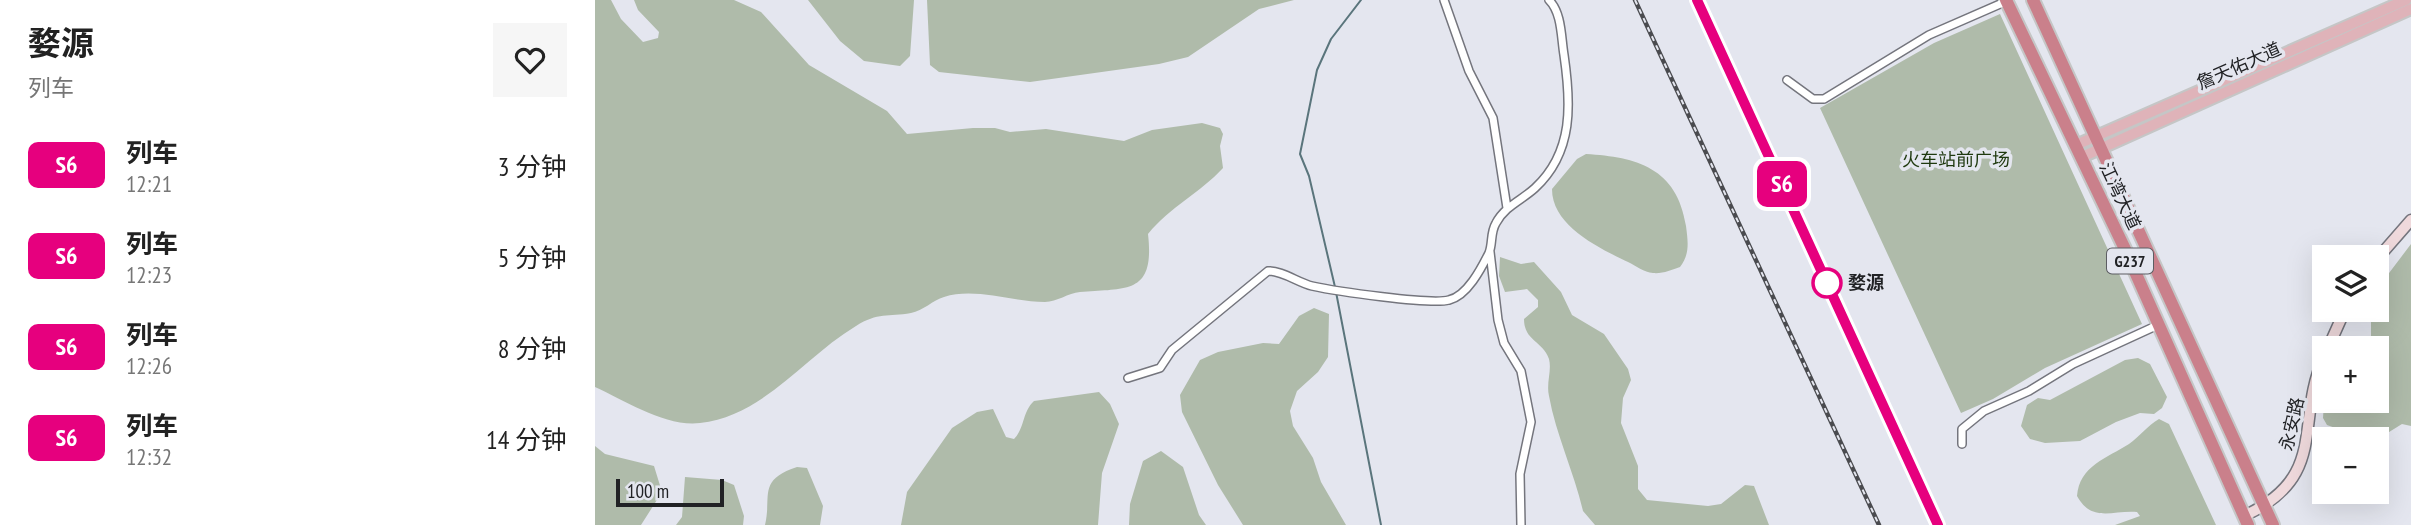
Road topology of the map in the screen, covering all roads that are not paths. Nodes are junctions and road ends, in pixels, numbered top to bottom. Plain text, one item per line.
1 (1444, 0) edge
2 (1549, 0) edge
3 (2033, 0) edge
4 (2406, 0) edge
5 (2006, 1) edge
6 (2411, 9) edge
7 (1787, 80) dead end
8 (2099, 141) junction
9 (2079, 151) junction
10 (1507, 208) junction
11 (2411, 220) edge
12 (2389, 245) edge
13 (1490, 251) junction
14 (2158, 325) junction
15 (1128, 378) dead end
16 (2312, 413) edge
17 (1962, 444) dead end
18 (2265, 505) junction
19 (2246, 520) edge
20 (1521, 525) edge
21 (2273, 525) edge

1 - 10 street
2 - 10 street
3 - 8 highway, 江湾大道 / G237
4 - 8 main road, 詹天佑大道
5 - 7 street
5 - 9 highway, 江湾大道 / G237
6 - 8 main road, 詹天佑大道
8 - 9 main road, 詹天佑大道
8 - 18 highway, 江湾大道 / G237
9 - 14 highway, 江湾大道 / G237
10 - 13 street
11 - 12 street
13 - 15 street
13 - 20 street
14 - 17 street
14 - 19 highway, 江湾大道 / G237
16 - 18 street, 永安路
18 - 19 street, 永安路
18 - 21 highway, 江湾大道 / G237

